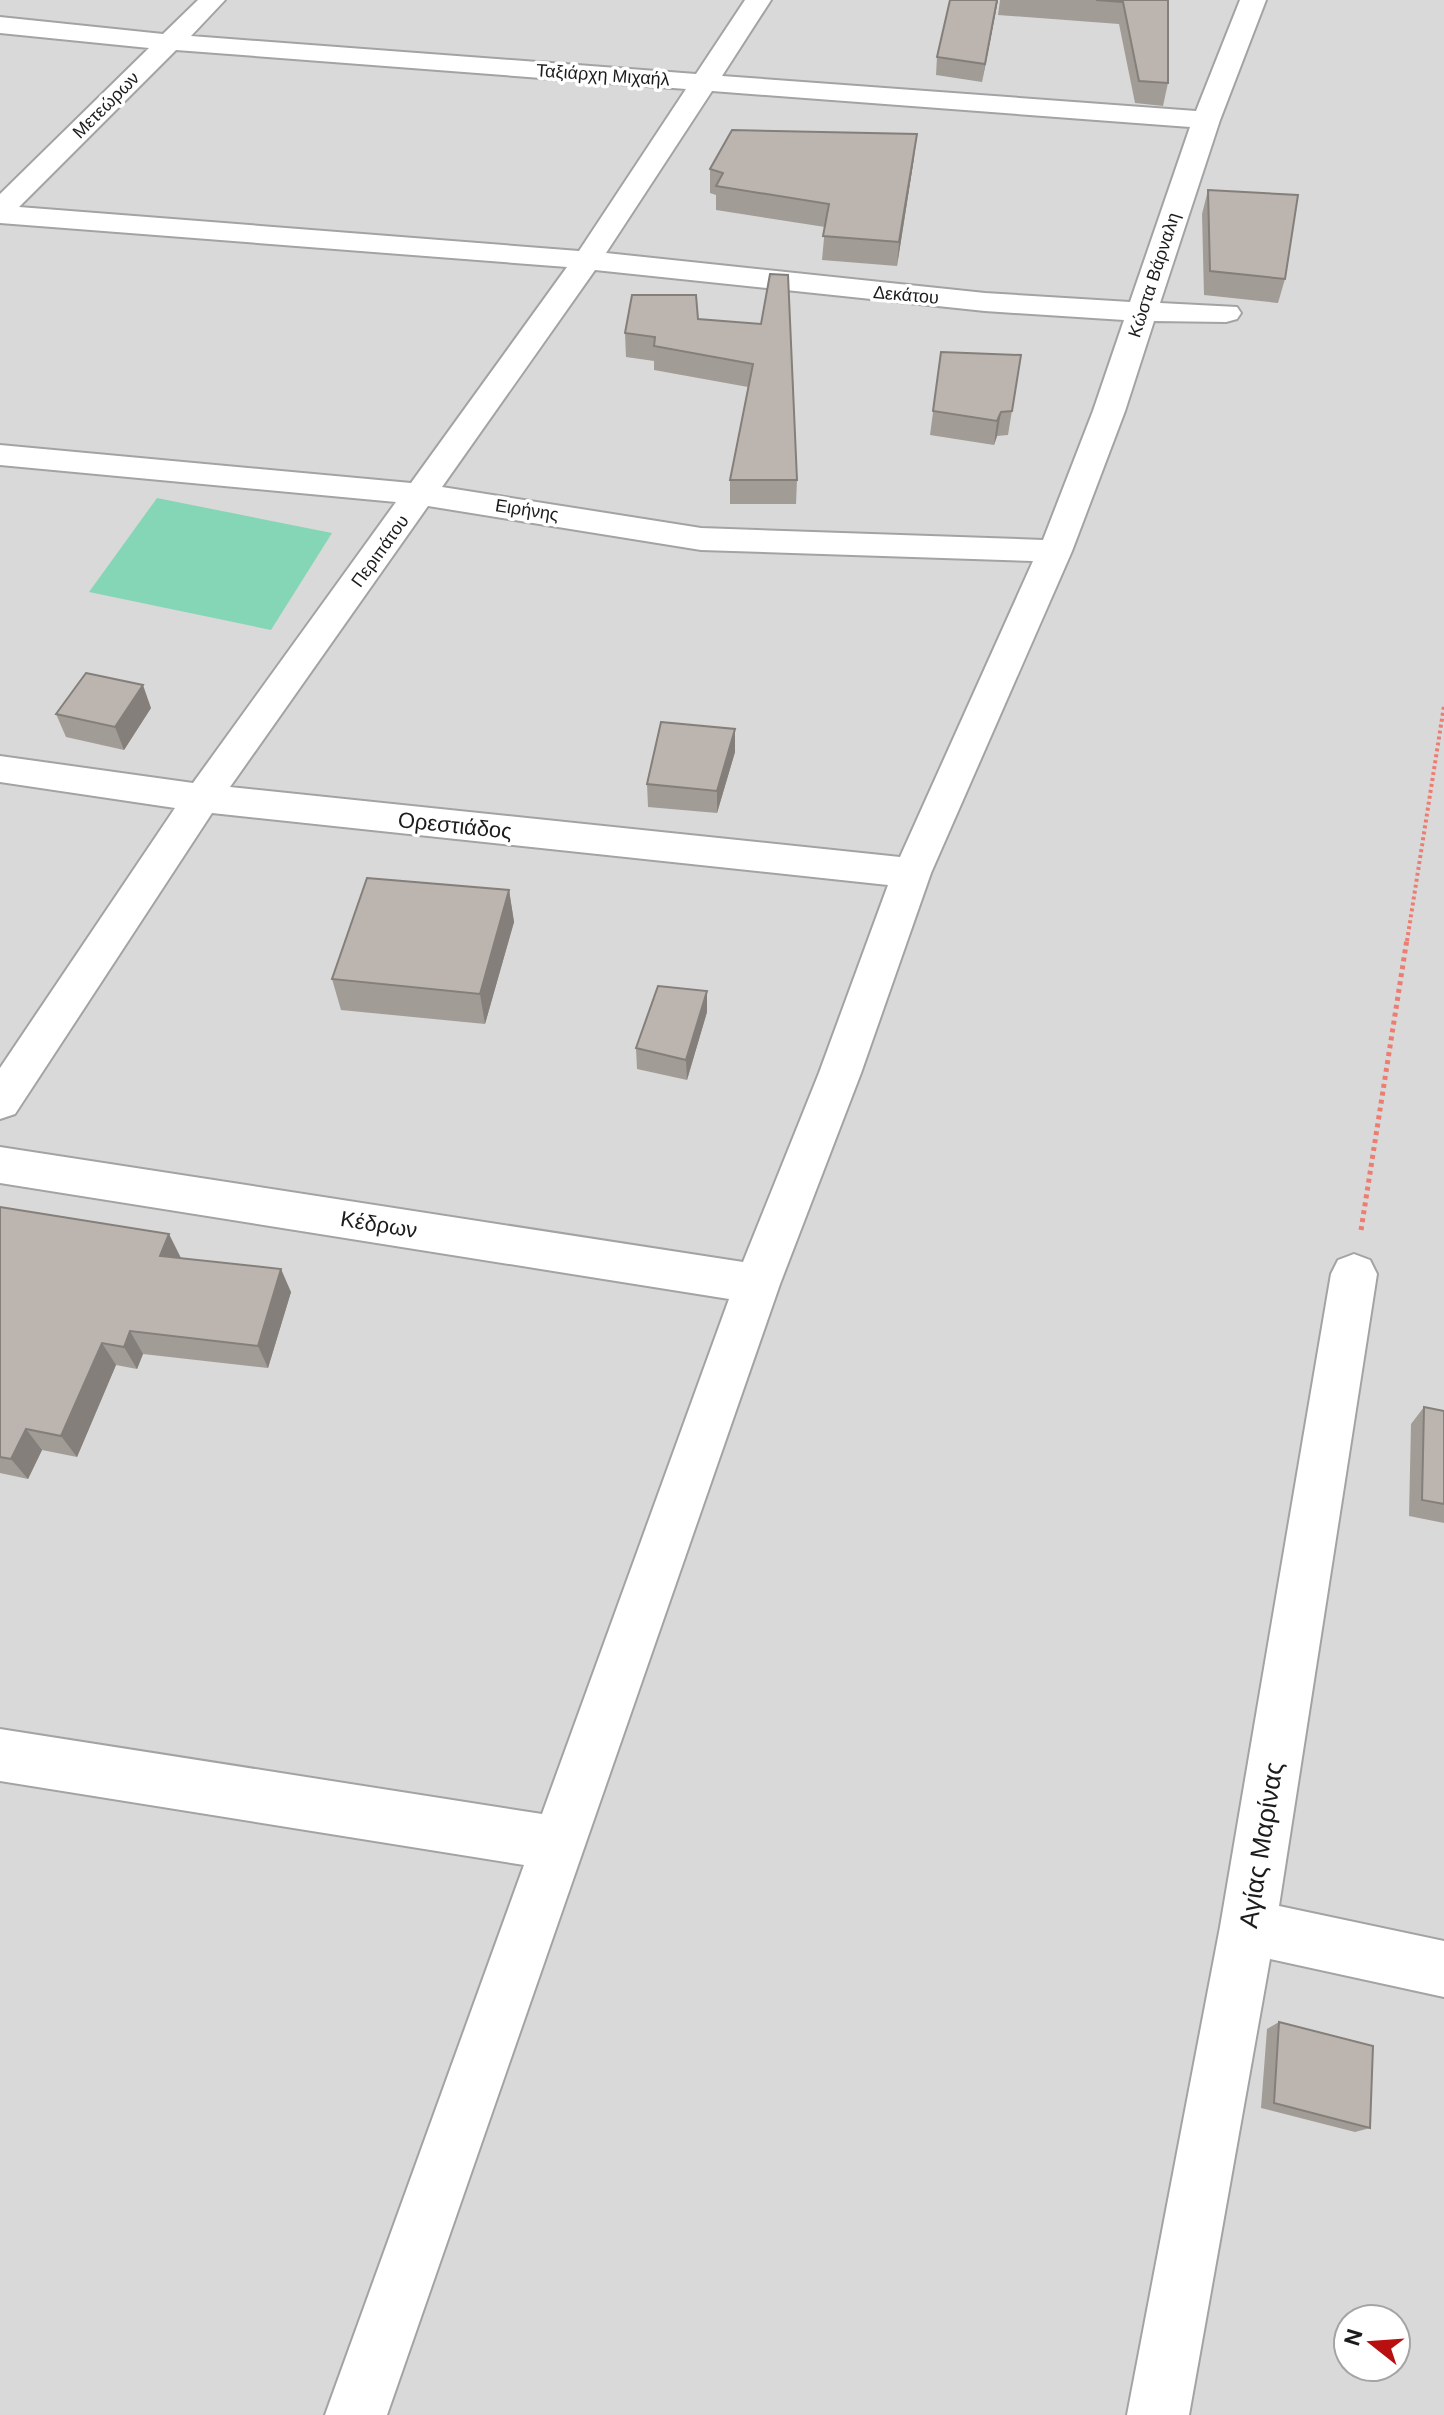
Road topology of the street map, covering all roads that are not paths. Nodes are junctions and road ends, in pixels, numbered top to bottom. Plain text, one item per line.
1 (212, 0) edge
2 (758, 0) edge
3 (1253, 0) edge
4 (0, 25) edge
5 (168, 42) junction
6 (706, 82) junction
7 (1206, 120) junction
8 (0, 212) edge
9 (587, 260) junction
10 (1226, 313) dead end
11 (1141, 314) junction
12 (0, 455) edge
13 (420, 494) junction
14 (1055, 551) junction
15 (0, 769) edge
16 (202, 798) junction
17 (912, 873) junction
18 (0, 1102) edge
19 (0, 1165) edge
20 (1354, 1274) road end
21 (757, 1284) junction
22 (0, 1755) edge
23 (560, 1844) junction
24 (1248, 1927) junction
25 (1444, 1969) edge
26 (356, 2415) edge
27 (1158, 2415) edge

1 - 5 street, Μετεώρων
2 - 6 street, Περιπάτου
3 - 7 street, Κώστα Βάρναλη
4 - 5 street, Ταξιάρχη Μιχαήλ
5 - 6 street, Ταξιάρχη Μιχαήλ
5 - 8 street, Μετεώρων
6 - 7 street, Ταξιάρχη Μιχαήλ
6 - 9 street, Περιπάτου
7 - 11 street, Κώστα Βάρναλη
8 - 9 street, Δεκάτου
9 - 11 street, Δεκάτου
9 - 13 street, Περιπάτου
10 - 11 street, Δεκάτου
11 - 14 street, Κώστα Βάρναλη
12 - 13 street, Ειρήνης
13 - 14 street, Ειρήνης
13 - 16 street, Περιπάτου
14 - 17 street, Κώστα Βάρναλη
15 - 16 street, Ορεστιάδος
16 - 17 street, Ορεστιάδος
16 - 18 street, Περιπάτου
17 - 21 street, Κώστα Βάρναλη
19 - 21 street, Κέδρων
20 - 24 street, Αγίας Μαρίνας
21 - 23 street, Κώστα Βάρναλη
22 - 23 street
23 - 26 street, Κώστα Βάρναλη
24 - 25 street
24 - 27 street, Αγίας Μαρίνας

